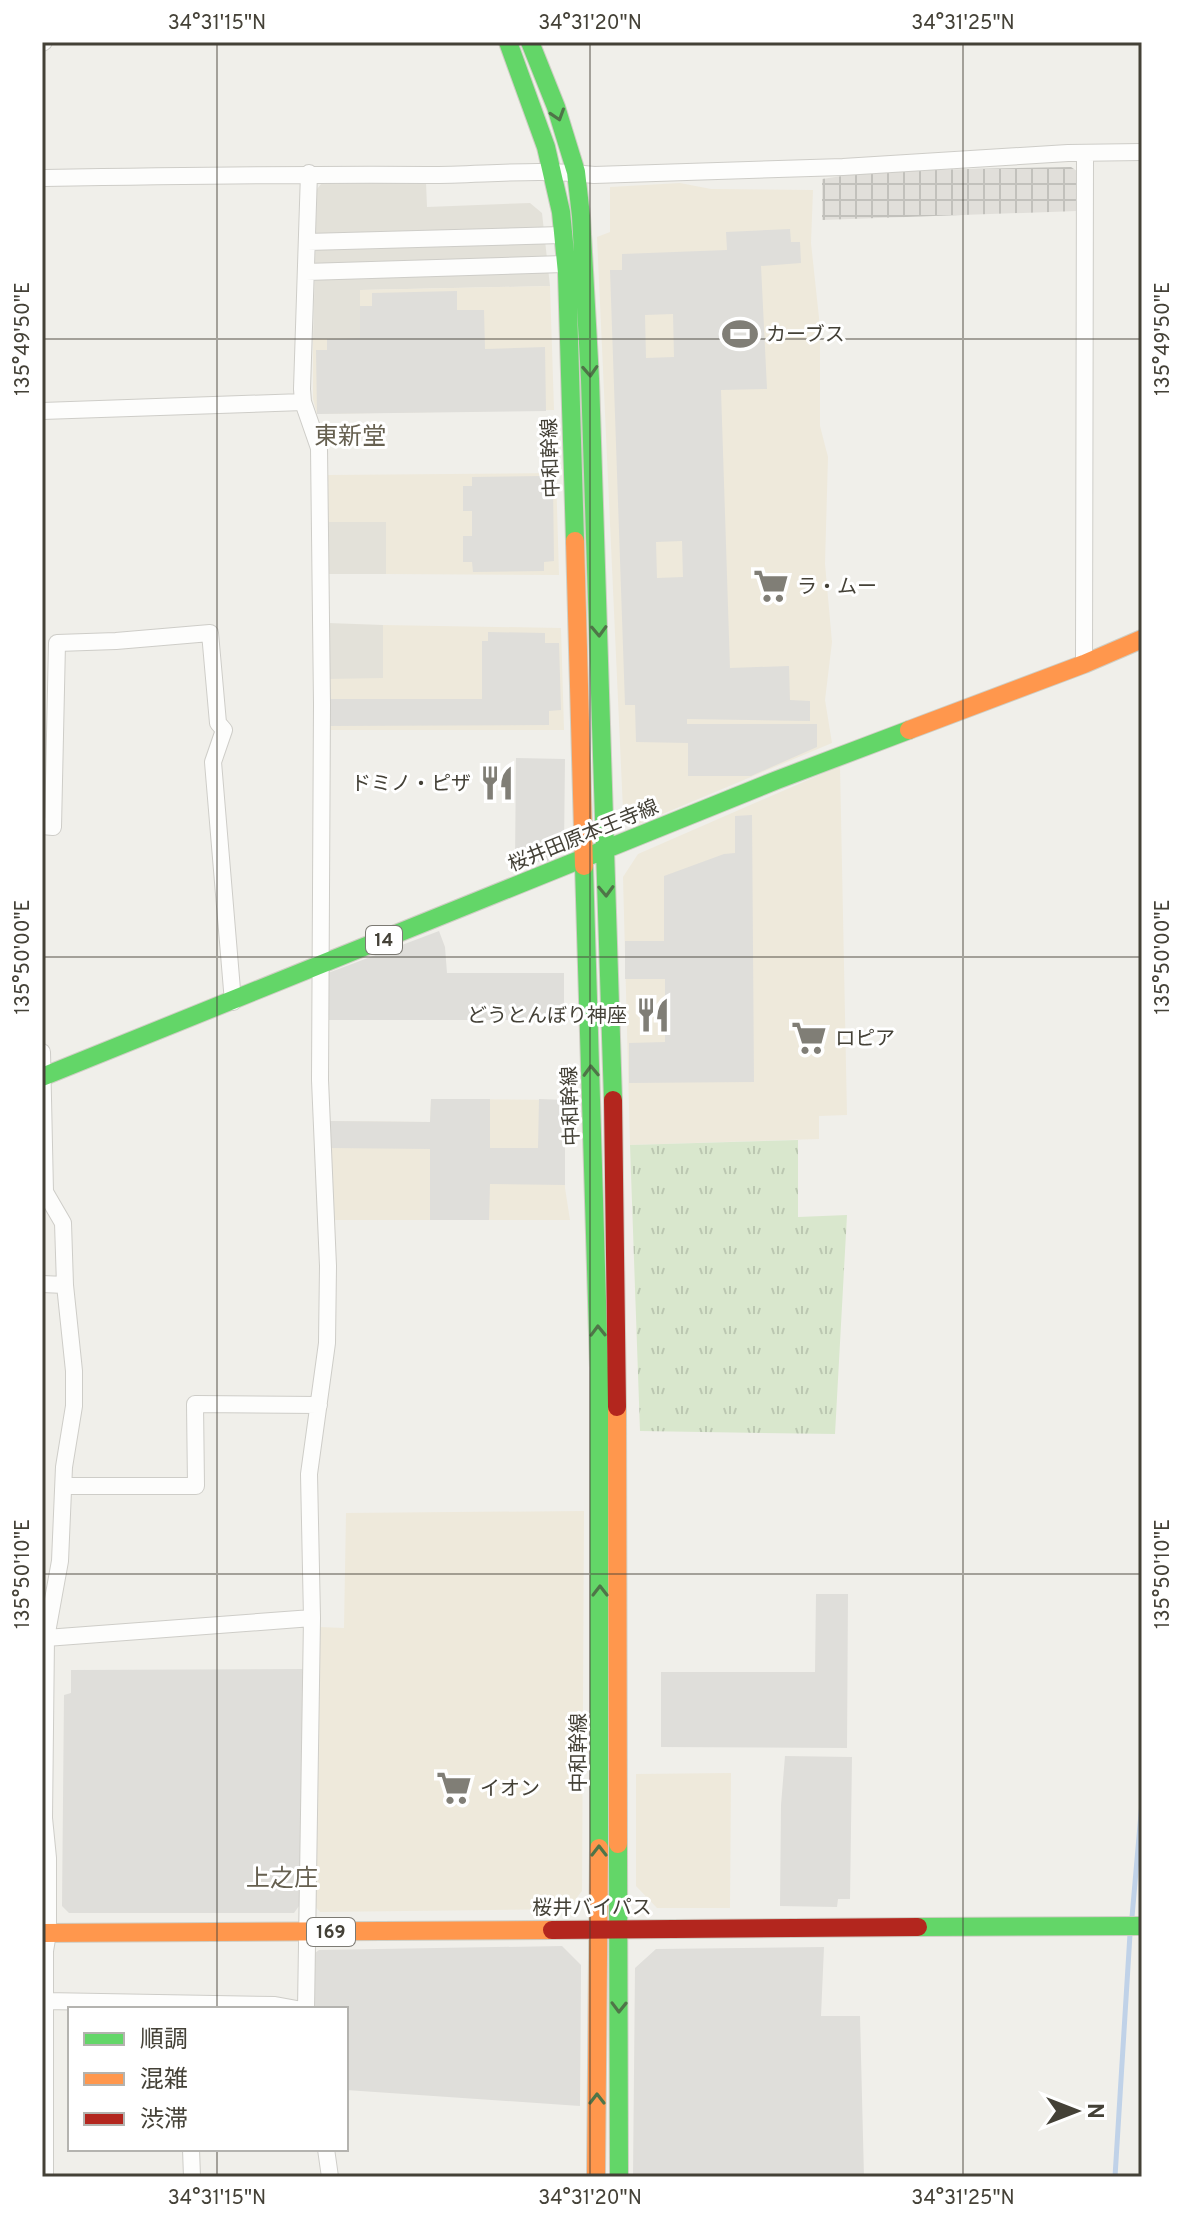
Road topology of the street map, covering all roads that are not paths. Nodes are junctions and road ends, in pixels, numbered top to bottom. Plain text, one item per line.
1 (508, 42) edge
2 (530, 42) edge
3 (1142, 152) edge
4 (1085, 153) junction
5 (553, 170) junction
6 (576, 172) junction
7 (309, 173) junction
8 (42, 178) edge
9 (562, 235) junction
10 (307, 242) junction
11 (564, 264) junction
12 (306, 272) junction
13 (303, 402) junction
14 (42, 411) edge
15 (1142, 639) edge
16 (1084, 664) junction
17 (48, 744) edge
18 (42, 826) edge
19 (605, 850) junction
20 (585, 858) junction
21 (320, 967) junction
22 (233, 1002) junction
23 (42, 1052) edge
24 (42, 1077) edge
25 (42, 1284) edge
26 (65, 1285) junction
27 (319, 1405) junction
28 (65, 1486) junction
29 (46, 1605) edge
30 (312, 1618) junction
31 (46, 1638) junction
32 (45, 1880) edge
33 (1142, 1926) edge
34 (598, 1929) junction
35 (620, 1929) junction
36 (308, 1932) junction
37 (45, 1933) edge
38 (45, 2001) junction
39 (217, 2006) edge
40 (286, 2007) edge
41 (306, 2007) edge
42 (191, 2151) edge
43 (326, 2151) edge
44 (45, 2177) edge
45 (192, 2177) edge
46 (330, 2177) edge
47 (596, 2177) edge
48 (619, 2177) edge

1 - 5 main road, 中和幹線
2 -> 6 main road, 中和幹線
3 - 4 street
4 - 6 street
4 - 16 street
5 - 6 street
5 - 7 street
5 - 9 main road, 中和幹線
6 -> 19 main road, 中和幹線
7 - 8 street
7 - 10 street
9 - 10 street
9 - 11 main road, 中和幹線
10 - 12 street
11 - 12 street
11 - 20 main road, 中和幹線
12 - 13 street
13 - 14 street
13 - 21 street
15 - 16 main road, 桜井田原本王寺線 / 14
16 - 19 main road, 桜井田原本王寺線 / 14
17 - 18 street
17 - 22 street
19 - 20 main road, 桜井田原本王寺線 / 14
19 -> 35 main road, 中和幹線
20 - 21 main road, 桜井田原本王寺線 / 14
34 -> 20 main road, 中和幹線
21 - 22 main road, 桜井田原本王寺線 / 14
21 - 27 street
22 - 24 main road, 桜井田原本王寺線 / 14
23 - 24 street
24 - 26 street
25 - 26 street
26 - 28 street
27 - 28 street
27 - 30 street
28 - 29 street
29 - 31 street
30 - 31 street
30 - 36 street
31 - 32 street
32 - 37 street
33 - 35 main road, 桜井バイパス / 169
34 - 35 main road, 桜井バイパス / 169
34 - 36 main road, 桜井バイパス / 169
47 -> 34 main road, 中和幹線
35 -> 48 main road, 中和幹線
36 - 37 main road, 桜井バイパス / 169
36 - 41 street
37 - 38 street
38 - 39 street
38 - 44 street
39 - 40 street
42 - 45 street
43 - 46 street

